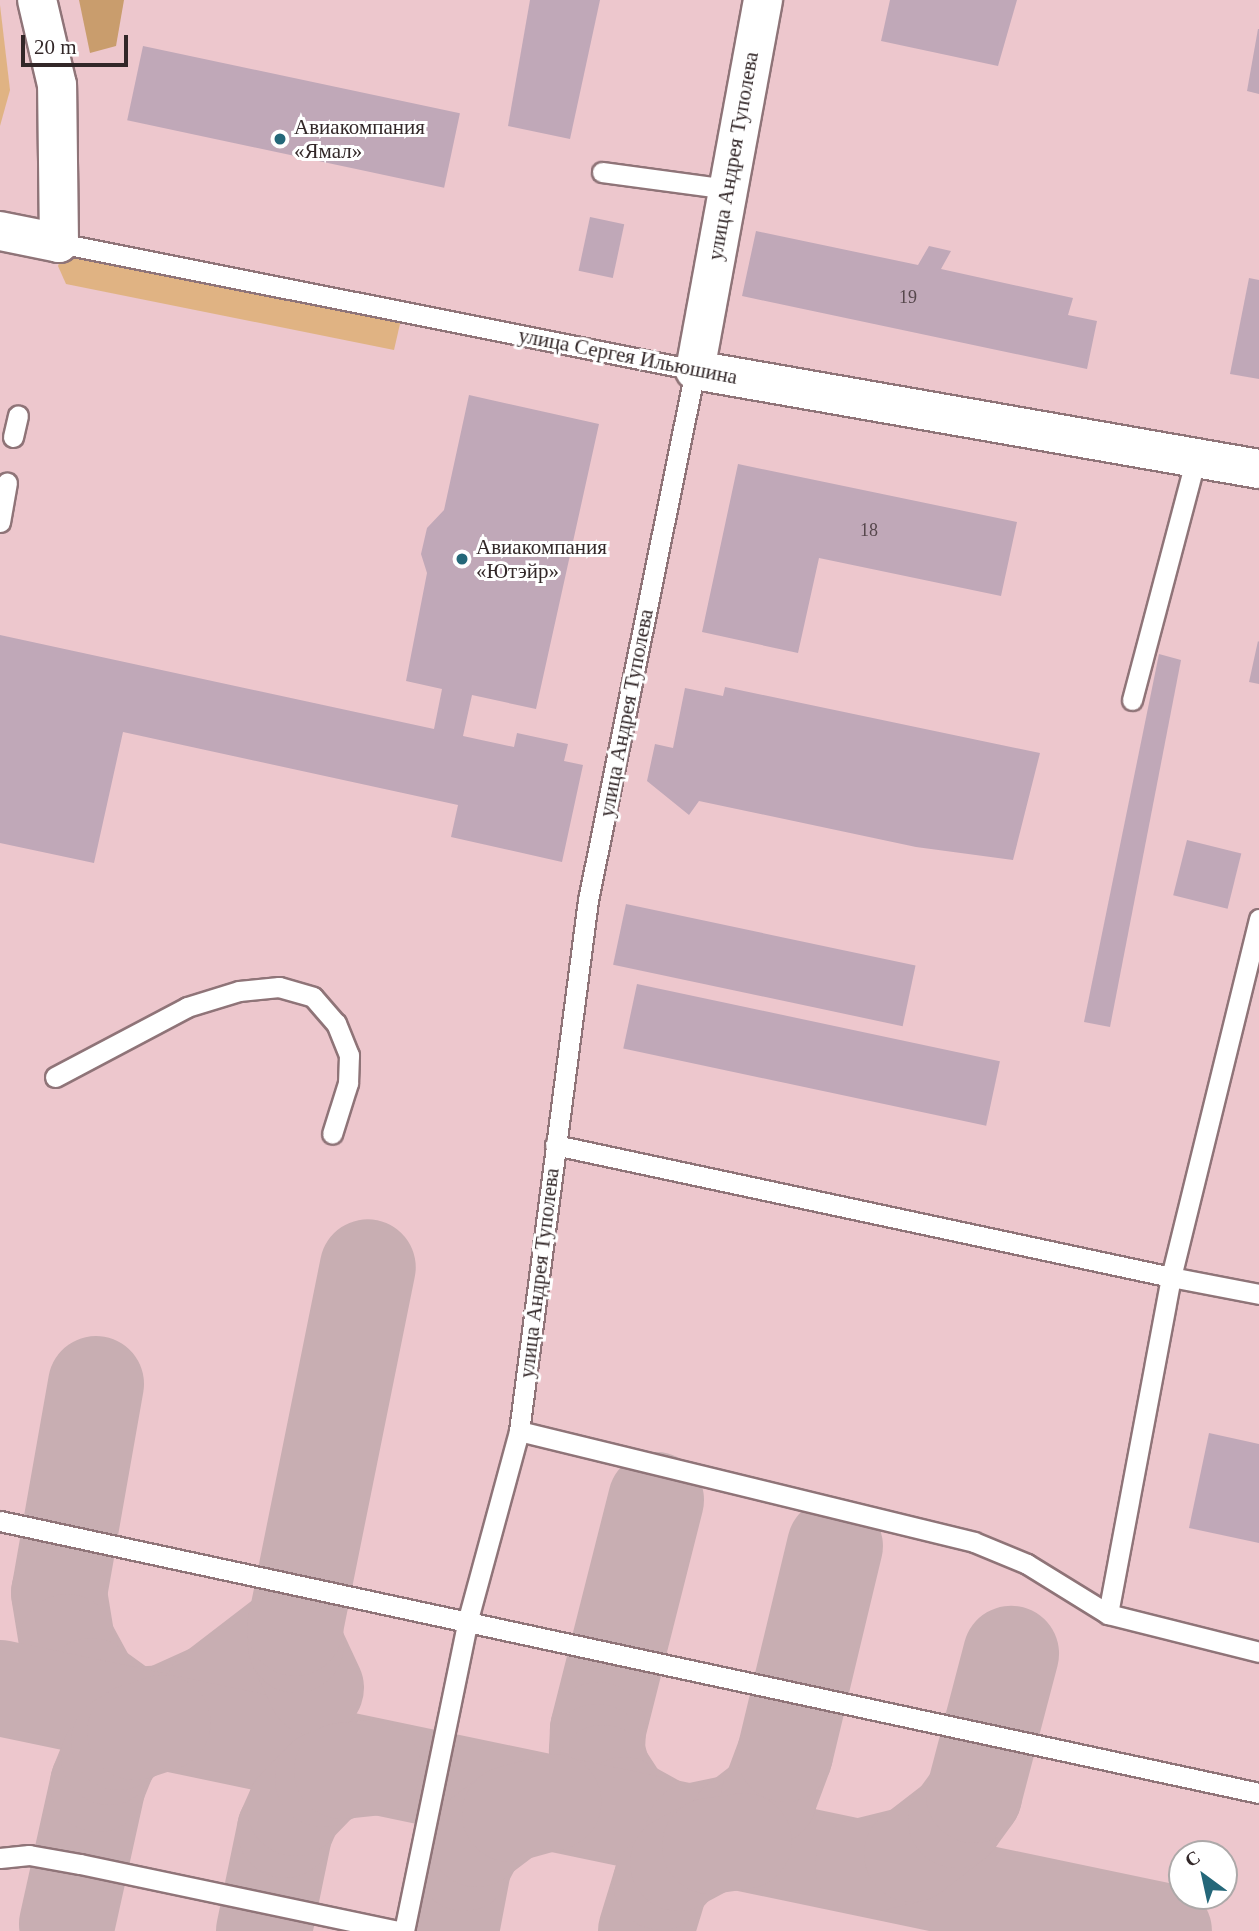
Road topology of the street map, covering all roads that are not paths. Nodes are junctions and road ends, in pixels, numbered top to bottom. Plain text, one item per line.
1 (37, 0) edge
2 (763, 0) edge
3 (602, 172) dead end
4 (727, 188) junction
5 (0, 231) edge
6 (59, 243) junction
7 (695, 370) junction
8 (18, 416) dead end
9 (13, 437) dead end
10 (1196, 458) junction
11 (1259, 469) edge
12 (6, 483) dead end
13 (0, 522) edge
14 (1132, 700) dead end
15 (1259, 919) edge
16 (55, 1077) dead end
17 (332, 1134) dead end
18 (555, 1145) junction
19 (1171, 1276) junction
20 (1259, 1294) edge
21 (519, 1431) junction
22 (0, 1521) edge
23 (1108, 1614) junction
24 (468, 1619) junction
25 (1259, 1652) edge
26 (1259, 1793) edge
27 (0, 1858) edge
28 (397, 1931) edge
29 (404, 1931) edge

1 - 6 street
2 - 4 street, улица Андрея Туполева
3 - 4 lane
4 - 7 street, улица Андрея Туполева
5 - 6 street, улица Сергея Ильюшина
6 - 7 lane, улица Сергея Ильюшина
7 - 10 street, улица Сергея Ильюшина
7 - 18 lane, улица Андрея Туполева
8 - 9 lane
10 - 11 street, улица Сергея Ильюшина
10 - 14 lane
12 - 13 lane
15 - 19 lane
16 - 17 lane
18 - 19 lane
18 - 21 lane, улица Андрея Туполева
19 - 20 lane
19 - 23 lane
21 - 23 lane
21 - 24 lane, улица Андрея Туполева
22 - 24 lane
23 - 25 lane
24 - 26 lane
24 - 29 lane, улица Андрея Туполева
27 - 28 lane

